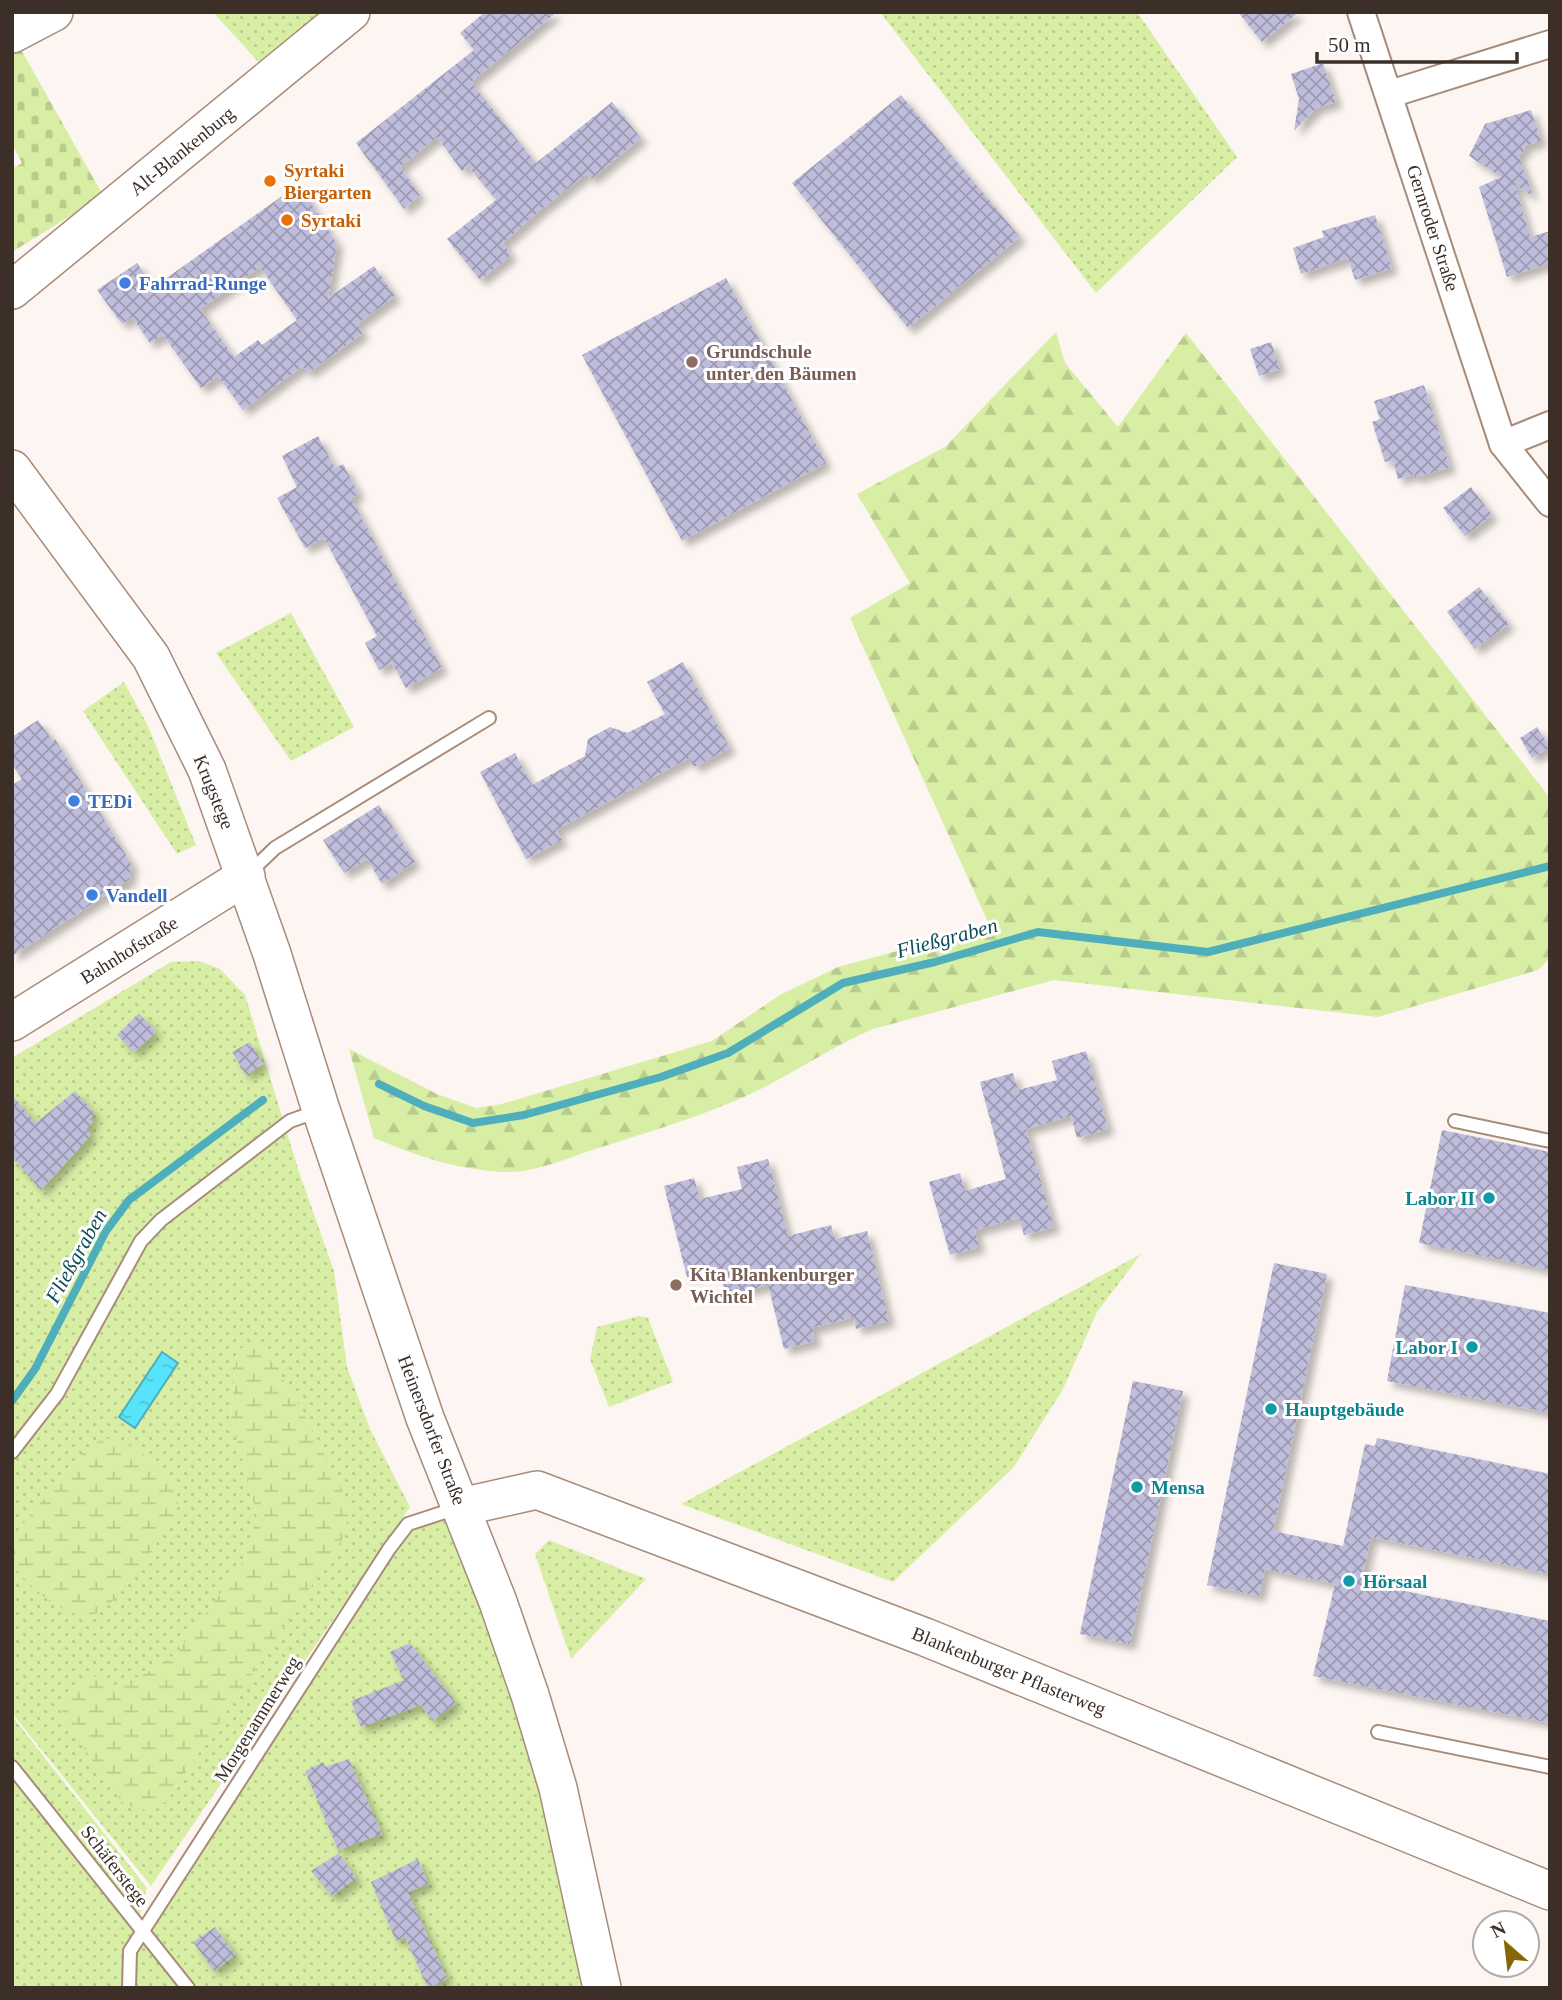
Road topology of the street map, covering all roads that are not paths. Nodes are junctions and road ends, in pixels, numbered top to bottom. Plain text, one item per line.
1 (54, 12) edge
2 (351, 12) edge
3 (1361, 12) edge
4 (12, 34) edge
5 (1550, 44) edge
6 (1390, 94) junction
7 (12, 290) edge
8 (1550, 425) edge
9 (1503, 444) junction
10 (12, 470) edge
11 (1550, 503) edge
12 (489, 718) dead end
13 (246, 876) junction
14 (12, 1022) edge
15 (321, 1110) junction
16 (1455, 1121) dead end
17 (1550, 1140) edge
18 (12, 1452) edge
19 (461, 1507) junction
20 (1378, 1732) dead end
21 (12, 1767) edge
22 (1550, 1767) edge
23 (1550, 1891) edge
24 (144, 1933) junction
25 (129, 1988) edge
26 (188, 1988) edge
27 (603, 1988) edge

1 - 4 main road
2 - 7 main road, Alt-Blankenburg
3 - 6 street, Gernroder Straße
5 - 6 street
6 - 9 street, Gernroder Straße
8 - 9 street
9 - 11 street
10 - 13 main road, Krugstege
12 - 13 lane
13 - 14 main road, Bahnhofstraße
13 - 15 main road, Heinersdorfer Straße
15 - 18 lane
15 - 19 main road, Heinersdorfer Straße
16 - 17 lane
19 - 23 main road, Blankenburger Pflasterweg
19 - 24 lane, Morgenammerweg
19 - 27 main road, Heinersdorfer Straße
20 - 22 lane
21 - 24 lane, Schäferstege
24 - 25 lane, Morgenammerweg
24 - 26 lane, Schäferstege

